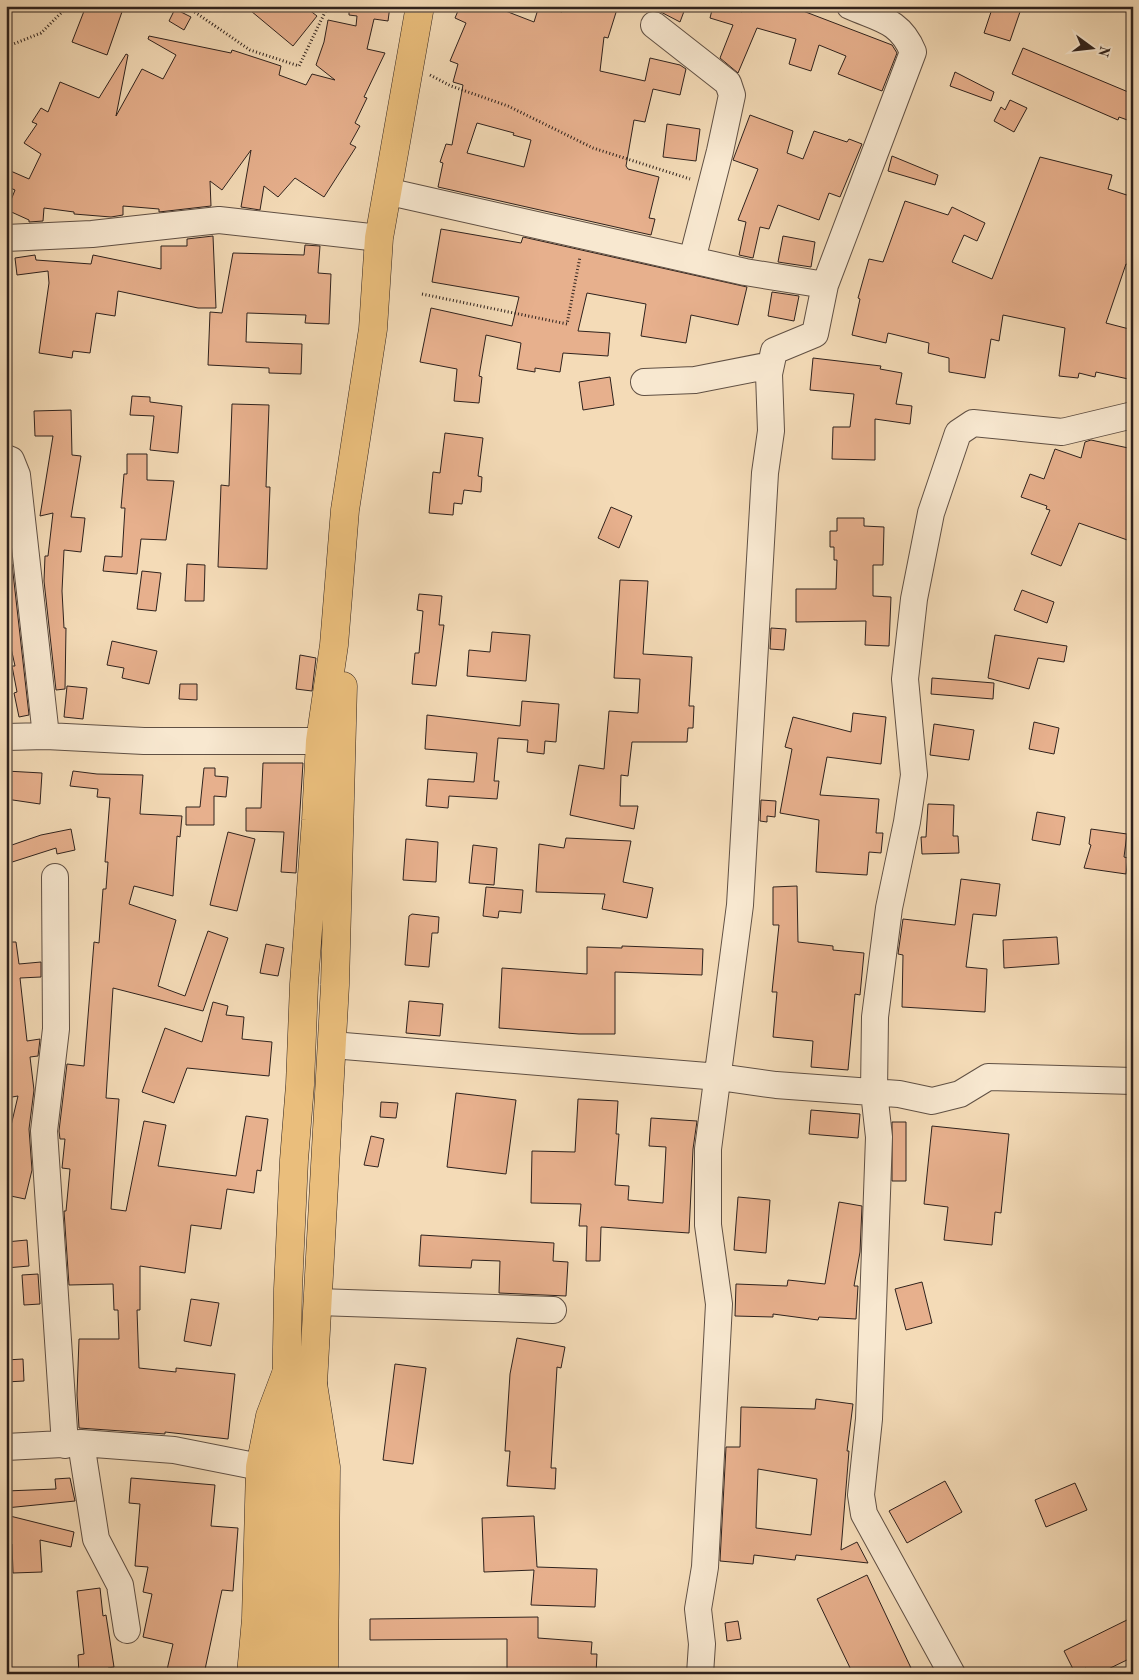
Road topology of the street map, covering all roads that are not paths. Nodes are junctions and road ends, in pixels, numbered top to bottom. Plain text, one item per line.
1 (420, 6) edge
2 (429, 6) edge
3 (850, 6) edge
4 (654, 25) dead end
5 (399, 194) junction
6 (6, 238) edge
7 (379, 238) junction
8 (692, 260) junction
9 (825, 285) junction
10 (771, 365) junction
11 (644, 382) dead end
12 (1133, 415) edge
13 (6, 458) edge
14 (46, 736) junction
15 (6, 737) edge
16 (330, 738) junction
17 (55, 877) dead end
18 (332, 1045) junction
19 (719, 1077) junction
20 (1133, 1081) edge
21 (874, 1092) junction
22 (318, 1302) junction
23 (553, 1310) dead end
24 (286, 1371) junction
25 (313, 1384) junction
26 (73, 1444) junction
27 (6, 1447) edge
28 (260, 1467) junction
29 (127, 1630) dead end
30 (250, 1668) edge
31 (277, 1674) edge
32 (300, 1674) edge
33 (324, 1674) edge
34 (700, 1674) edge
35 (952, 1674) edge

1 - 7 main road
2 - 5 main road
3 - 9 street
4 - 8 street
5 - 8 street
5 - 16 main road
6 - 7 street
7 - 16 main road
8 - 9 street
9 - 10 street
10 - 11 street
10 - 19 street
12 - 21 street
13 - 14 street
14 - 15 street
14 - 16 street
16 - 18 main road
16 - 24 main road
17 - 26 street
18 - 19 street
18 - 22 main road
19 - 21 street
19 - 34 street
20 - 21 street
21 - 35 street
22 - 23 street
22 - 25 main road
24 - 28 main road
24 - 31 main road
25 - 32 main road
25 - 33 main road
26 - 27 street
26 - 28 street
26 - 29 street
28 - 30 main road

